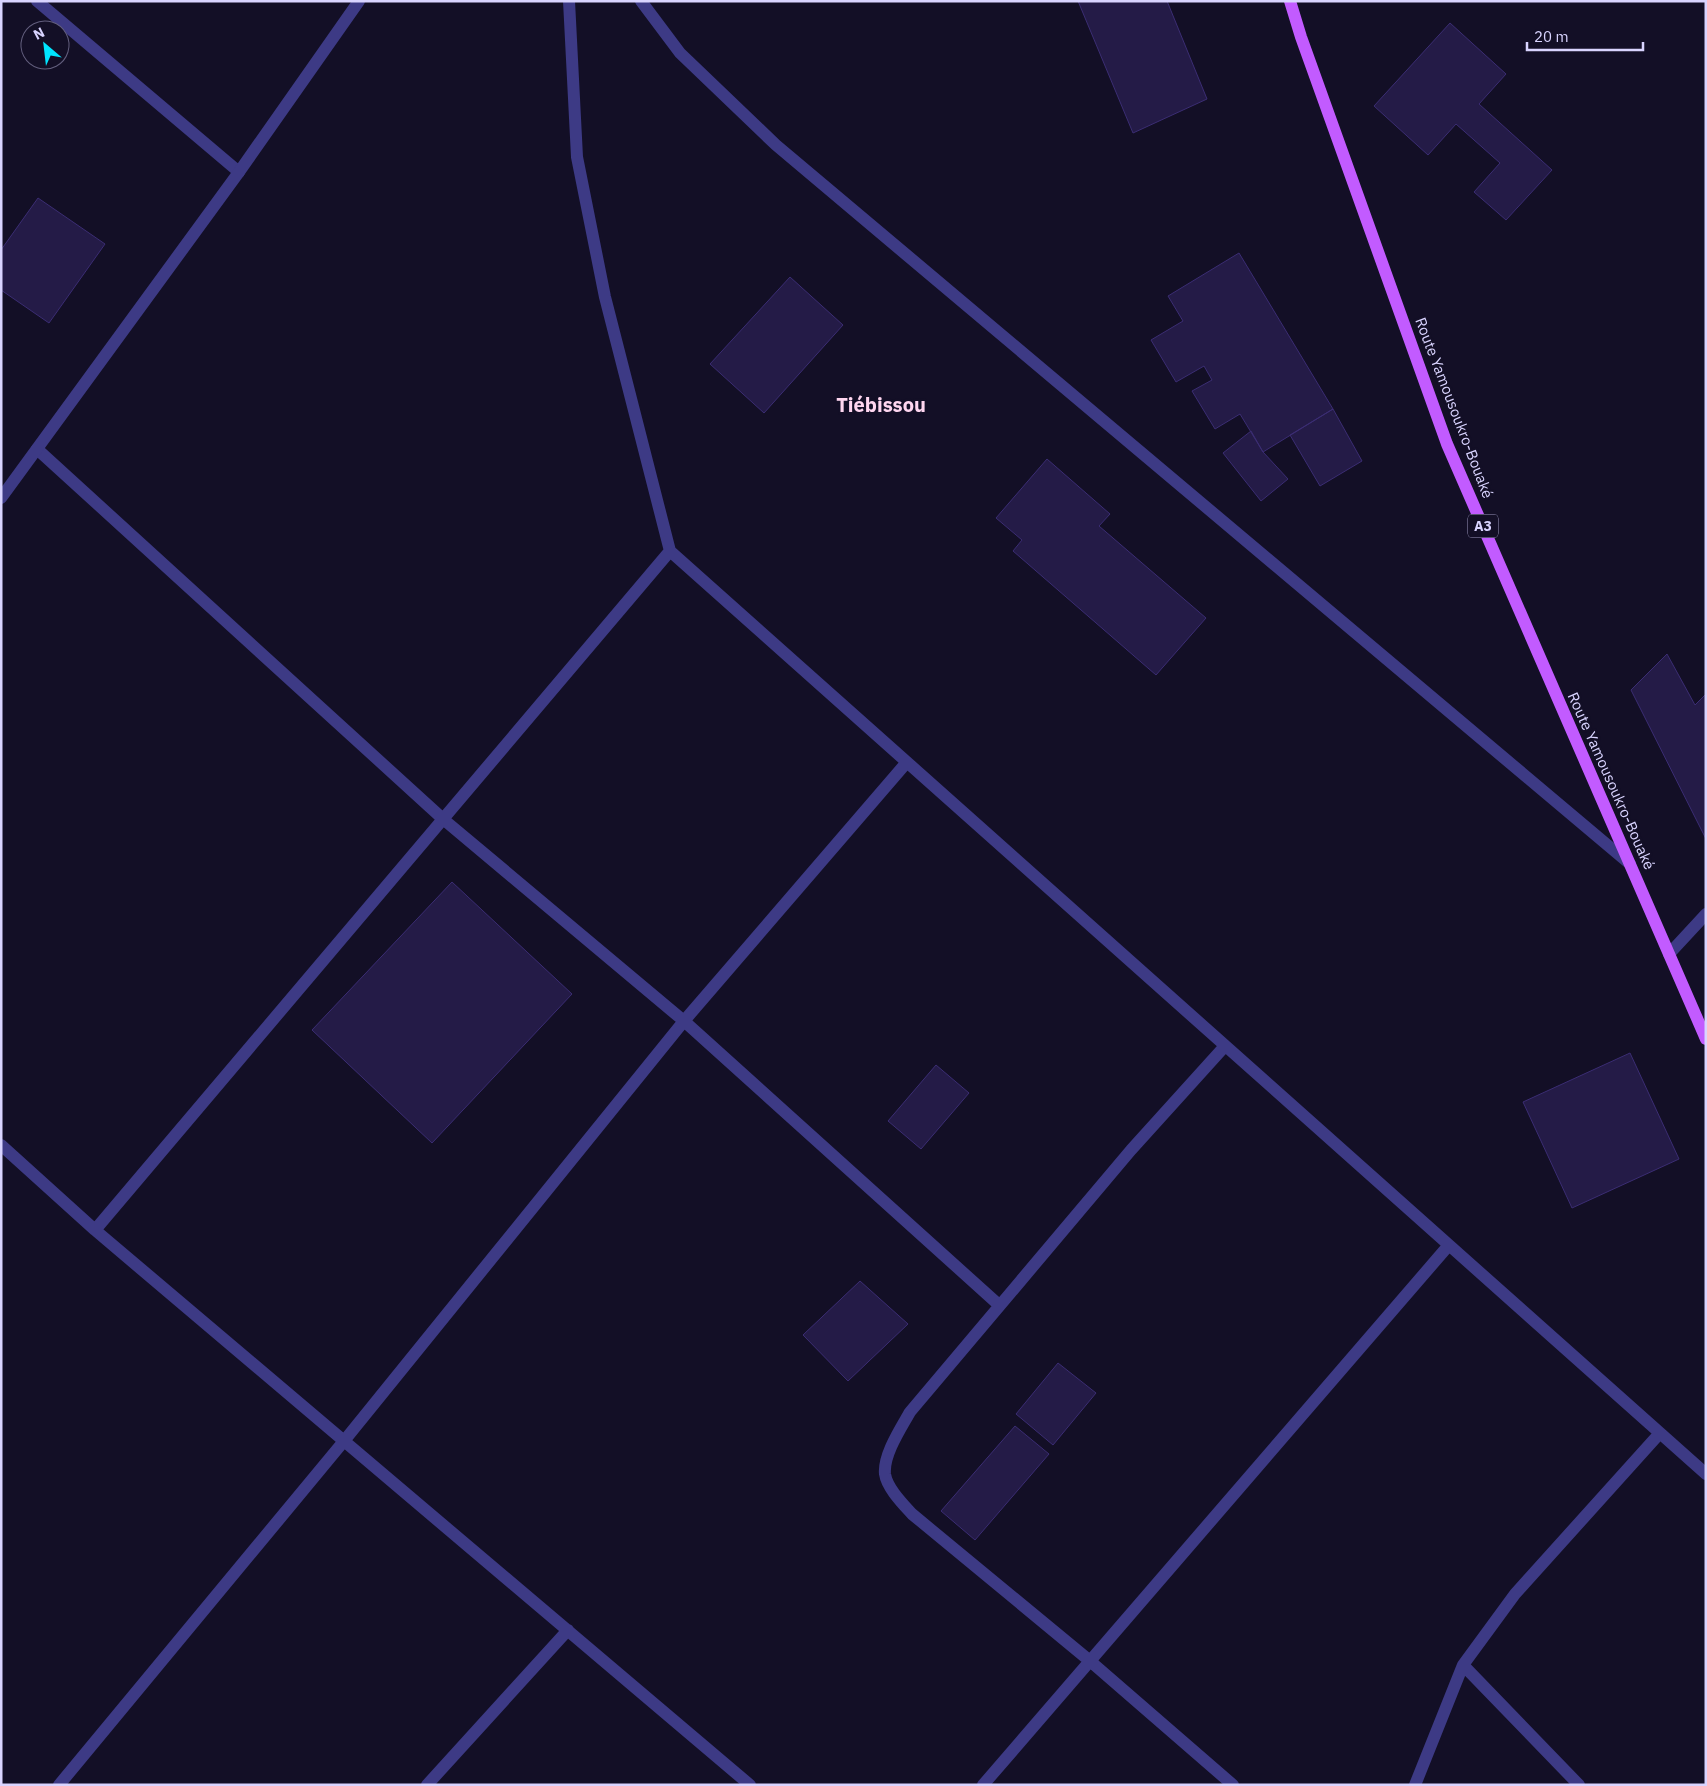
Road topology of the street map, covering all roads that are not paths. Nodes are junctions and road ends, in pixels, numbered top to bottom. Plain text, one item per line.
1 (37, 1) edge
2 (359, 1) edge
3 (569, 1) edge
4 (641, 1) edge
5 (1290, 1) edge
6 (239, 172) junction
7 (37, 449) junction
8 (1, 498) edge
9 (670, 551) junction
10 (907, 762) junction
11 (442, 819) junction
12 (1630, 864) junction
13 (1706, 914) edge
14 (1669, 954) junction
15 (684, 1021) junction
16 (1706, 1039) edge
17 (1225, 1046) junction
18 (1, 1144) edge
19 (95, 1230) junction
20 (1449, 1245) junction
21 (999, 1305) junction
22 (1660, 1433) junction
23 (344, 1441) junction
24 (1706, 1474) edge
25 (568, 1630) junction
26 (1090, 1661) junction
27 (1463, 1665) junction
28 (59, 1785) edge
29 (427, 1785) edge
30 (750, 1785) edge
31 (982, 1785) edge
32 (1233, 1785) edge
33 (1415, 1785) edge
34 (1580, 1785) edge

1 - 6 street
2 - 6 street
3 - 9 street
4 - 12 street
5 - 12 main road, Route Yamousoukro-Bouaké / A3
6 - 7 street
7 - 8 street
7 - 11 street
9 - 10 street
9 - 11 street
10 - 15 street
10 - 17 street
11 - 15 street
11 - 19 street
12 - 14 main road, Route Yamousoukro-Bouaké / A3
13 - 14 street
14 - 16 main road, Route Yamousoukro-Bouaké / A3
15 - 21 street
15 - 23 street
17 - 20 street
17 - 21 street
18 - 19 street
19 - 23 street
20 - 22 street
20 - 26 street
21 - 26 street
22 - 24 street
22 - 27 street
23 - 25 street
23 - 28 street
25 - 29 street
25 - 30 street
26 - 31 street
26 - 32 street
27 - 33 street
27 - 34 street

